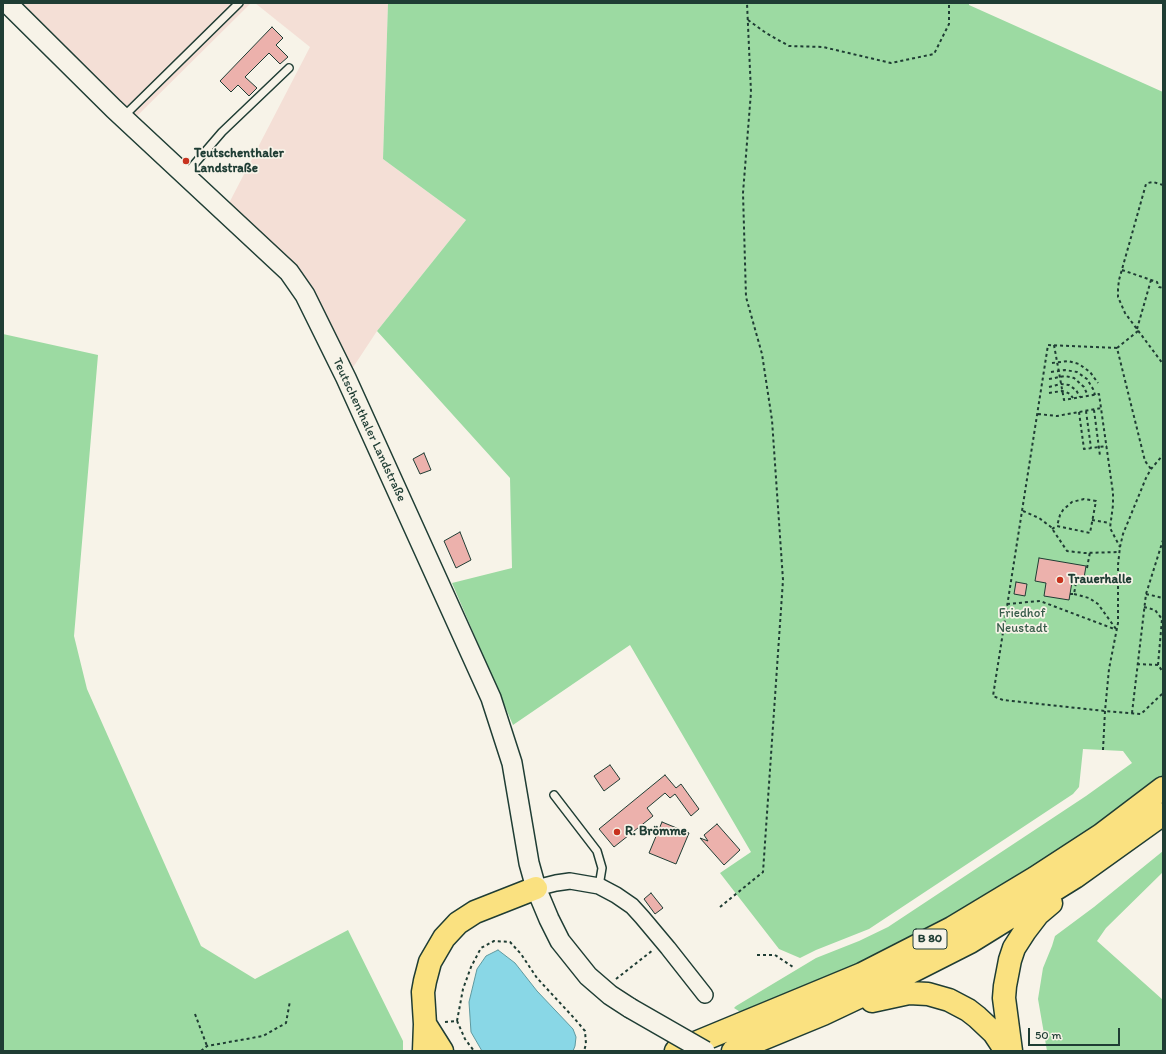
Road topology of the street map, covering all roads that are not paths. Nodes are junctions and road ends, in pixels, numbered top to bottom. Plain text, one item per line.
1 (7, 3) edge
2 (239, 3) edge
3 (289, 68) dead end
4 (123, 117) junction
5 (185, 175) junction
6 (1163, 788) edge
7 (554, 795) dead end
8 (1163, 814) edge
9 (1120, 846) junction
10 (599, 886) junction
11 (536, 888) junction
12 (705, 995) dead end
13 (823, 1014) junction
14 (425, 1024) junction
15 (424, 1051) edge
16 (442, 1051) edge
17 (676, 1051) edge
18 (706, 1051) edge
19 (734, 1051) edge
20 (1006, 1051) edge
21 (1011, 1051) edge

1 - 4 street, Teutschenthaler Landstraße
2 - 4 lane
3 - 5 lane
4 - 5 street, Teutschenthaler Landstraße
5 - 11 street, Teutschenthaler Landstraße
6 - 17 highway, B 80
7 - 10 lane
8 - 9 highway, B 80
9 - 13 highway, B 80
9 - 21 highway
10 - 11 street
10 - 12 street
11 - 14 highway
11 - 18 street, Teutschenthaler Landstraße, bridge
13 - 19 highway, B 80
13 - 20 highway
14 - 15 highway
14 - 16 highway

